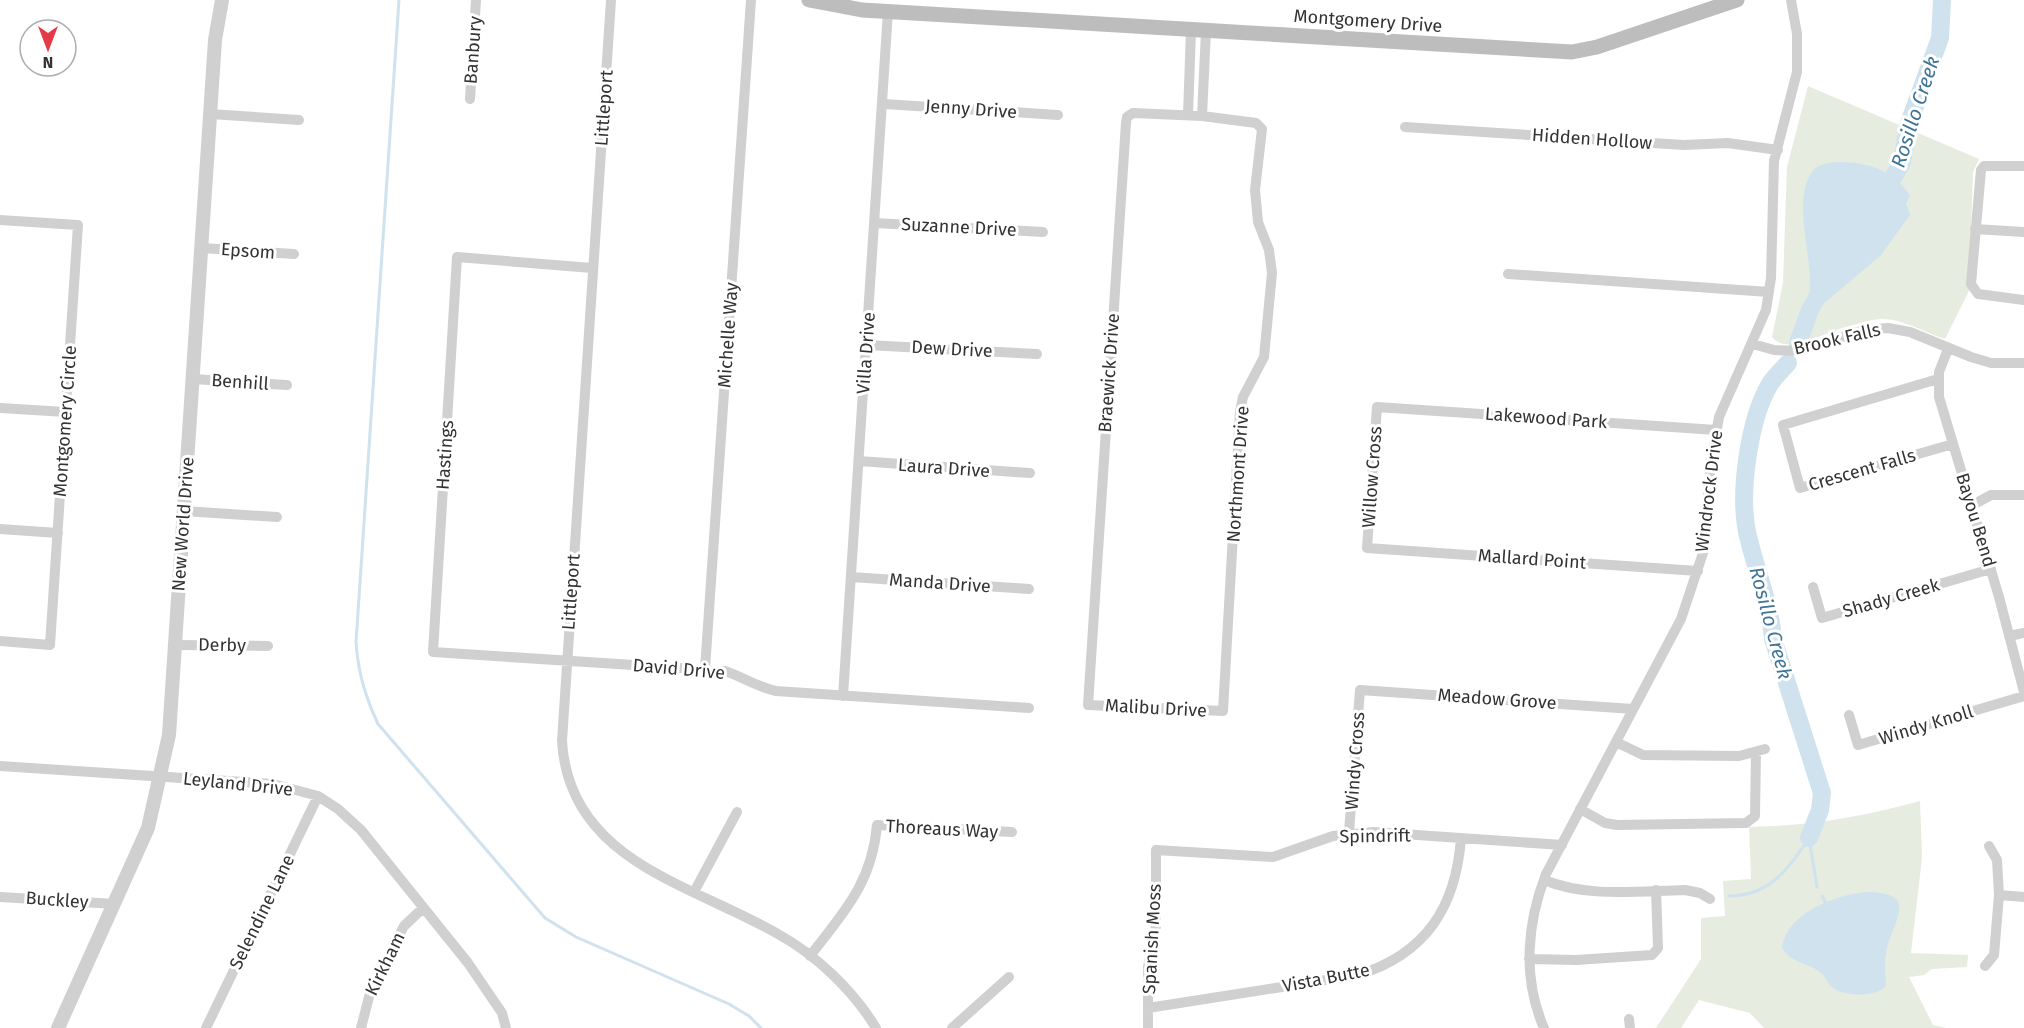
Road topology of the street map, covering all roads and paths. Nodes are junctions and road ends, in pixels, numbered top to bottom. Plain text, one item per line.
1 (222, 0) edge
2 (476, 0) edge
3 (611, 0) edge
4 (751, 0) edge
5 (809, 0) edge
6 (1737, 0) edge
7 (1791, 0) edge
8 (888, 11) junction
9 (1199, 31) junction
10 (470, 99) dead end
11 (884, 104) junction
12 (210, 114) junction
13 (1058, 115) dead end
14 (1188, 115) junction
15 (1202, 116) junction
16 (299, 120) dead end
17 (1405, 127) dead end
18 (1778, 150) junction
19 (2024, 166) edge
20 (0, 220) edge
21 (874, 223) junction
22 (1975, 229) junction
23 (1043, 232) dead end
24 (2024, 232) edge
25 (202, 248) junction
26 (294, 254) dead end
27 (592, 268) junction
28 (1508, 274) dead end
29 (1769, 292) junction
30 (2024, 300) edge
31 (1753, 344) junction
32 (867, 345) junction
33 (1947, 349) junction
34 (1037, 354) dead end
35 (2024, 363) edge
36 (193, 379) junction
37 (1938, 379) junction
38 (287, 385) dead end
39 (1377, 406) joint
40 (0, 408) edge
41 (66, 412) junction
42 (1716, 430) junction
43 (1953, 444) junction
44 (859, 461) junction
45 (1030, 473) dead end
46 (2024, 495) edge
47 (1971, 507) junction
48 (184, 512) junction
49 (277, 517) dead end
50 (0, 529) edge
51 (58, 533) junction
52 (1367, 548) joint
53 (1991, 569) junction
54 (1698, 571) junction
55 (851, 577) junction
56 (1813, 587) dead end
57 (1029, 589) dead end
58 (2024, 633) edge
59 (2009, 636) junction
60 (0, 641) edge
61 (176, 645) junction
62 (268, 646) dead end
63 (433, 652) joint
64 (567, 661) junction
65 (705, 669) junction
66 (1360, 690) joint
67 (2024, 694) edge
68 (843, 696) junction
69 (1088, 705) joint
70 (1029, 708) dead end
71 (1633, 709) junction
72 (1223, 711) joint
73 (1850, 715) dead end
74 (1616, 742) junction
75 (0, 766) edge
76 (161, 777) junction
77 (318, 796) junction
78 (1580, 809) junction
79 (737, 812) dead end
80 (1012, 832) dead end
81 (1349, 832) junction
82 (1461, 838) junction
83 (1562, 845) junction
84 (1989, 846) dead end
85 (1156, 850) joint
86 (1544, 880) junction
87 (1656, 891) junction
88 (694, 892) junction
89 (1999, 895) junction
90 (0, 897) edge
91 (2024, 897) edge
92 (1710, 899) dead end
93 (115, 904) junction
94 (423, 908) junction
95 (810, 956) junction
96 (1529, 959) junction
97 (1985, 966) dead end
98 (1009, 977) dead end
99 (1148, 1008) junction
100 (1541, 1027) edge
101 (58, 1028) edge
102 (206, 1028) edge
103 (361, 1028) edge
104 (506, 1028) edge
105 (876, 1028) edge
106 (952, 1028) edge
107 (1148, 1028) edge

1 - 12 street, New World Drive
2 - 10 street, Banbury
3 - 27 street, Littleport
4 - 65 street, Michelle Way
5 - 8 main road, Montgomery Drive
6 - 9 main road, Montgomery Drive
7 - 18 street, Windrock Drive
8 - 9 main road, Montgomery Drive
8 - 11 street, Villa Drive
9 - 14 street
9 - 15 street
11 - 13 street, Jenny Drive
11 - 21 street, Villa Drive
12 - 16 street
12 - 25 street, New World Drive
14 - 15 street, Braewick Drive
14 - 69 street, Braewick Drive
15 - 72 street, Northmont Drive
17 - 18 street, Hidden Hollow
18 - 29 street, Windrock Drive
19 - 22 street
20 - 41 street, Montgomery Circle
21 - 23 street, Suzanne Drive
21 - 32 street, Villa Drive
22 - 24 street
22 - 30 street
25 - 26 street, Epsom
25 - 36 street, New World Drive
27 - 63 street, Hastings
27 - 64 street, Littleport
28 - 29 street
29 - 31 street, Windrock Drive
31 - 33 street, Brook Falls
31 - 42 street, Windrock Drive
32 - 34 street, Dew Drive
32 - 44 street, Villa Drive
33 - 35 street, Brook Falls
33 - 37 street, Bayou Bend
36 - 38 street, Benhill
36 - 48 street, New World Drive
37 - 43 street, Bayou Bend
37 - 43 street, Crescent Falls
39 - 42 street, Lakewood Park
39 - 52 street, Willow Cross
40 - 41 street
41 - 51 street, Montgomery Circle
42 - 54 street, Windrock Drive
43 - 47 street, Bayou Bend
44 - 45 street, Laura Drive
44 - 55 street, Villa Drive
46 - 47 street
47 - 53 street, Bayou Bend
48 - 49 street
48 - 61 street, New World Drive
50 - 51 street
51 - 60 street, Montgomery Circle
52 - 54 street, Mallard Point
53 - 56 street, Shady Creek
53 - 59 street, Bayou Bend
54 - 71 street, Windrock Drive
55 - 57 street, Manda Drive
55 - 68 street, Villa Drive
58 - 59 street
59 - 67 street, Bayou Bend
61 - 62 street, Derby
61 - 76 street, New World Drive
63 - 64 street, David Drive
64 - 65 street, David Drive
64 - 88 street, Littleport
65 - 68 street, David Drive
66 - 71 street, Meadow Grove
66 - 81 street, Windy Cross
67 - 73 street, Windy Knoll
68 - 70 street, David Drive
69 - 72 street, Malibu Drive
71 - 74 street, Windrock Drive
74 - 78 street, Windrock Drive
74 - 78 street
75 - 76 street, Leyland Drive
76 - 77 street, Leyland Drive
76 - 93 street, New World Drive
77 - 94 street, Leyland Drive
77 - 102 street, Selendine Lane
78 - 83 street, Windrock Drive
79 - 88 street
80 - 95 street, Thoreaus Way
81 - 82 street, Spindrift
81 - 85 street, Spindrift
82 - 83 street, Spindrift
82 - 99 street, Vista Butte
83 - 86 street, Windrock Drive
84 - 89 street
85 - 99 street, Spanish Moss
86 - 87 street
86 - 96 street, Windrock Drive
87 - 92 street
87 - 96 street
88 - 95 street, Littleport
89 - 91 street
89 - 97 street
90 - 93 street, Buckley
93 - 101 street, New World Drive
94 - 103 street, Kirkham
94 - 104 street, Leyland Drive
95 - 105 street, Littleport
96 - 100 street, Windrock Drive
98 - 106 street
99 - 107 street, Spanish Moss

